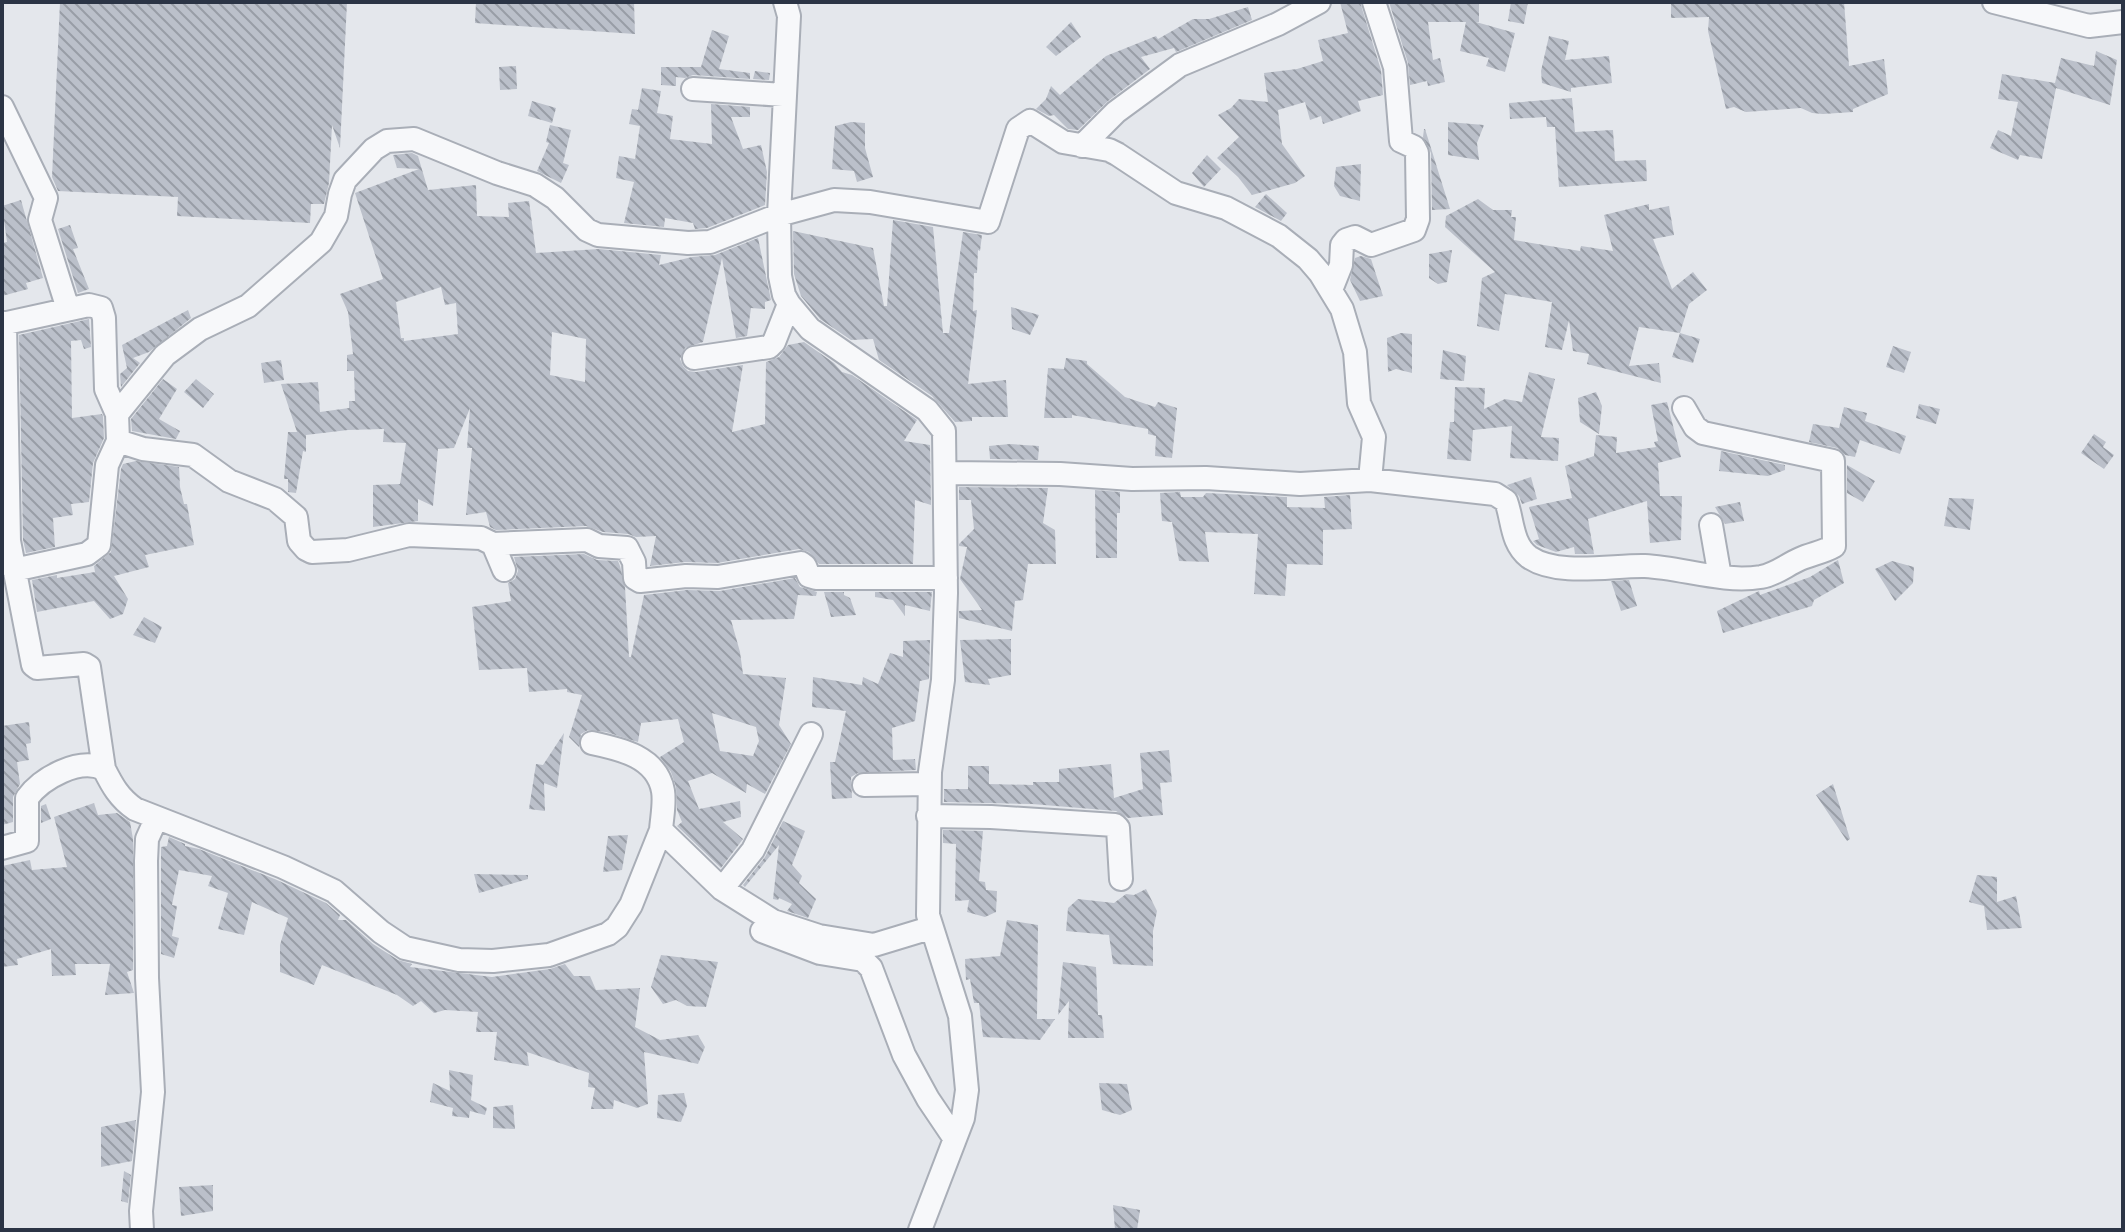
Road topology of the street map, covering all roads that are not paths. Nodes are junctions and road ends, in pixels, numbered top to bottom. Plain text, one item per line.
1 (1319, 2) edge
2 (1374, 2) edge
3 (1994, 2) edge
4 (787, 9) edge
5 (2123, 22) edge
6 (693, 89) dead end
7 (783, 95) junction
8 (2, 107) edge
9 (1082, 146) junction
10 (779, 215) junction
11 (1331, 290) junction
12 (789, 304) junction
13 (68, 309) junction
14 (3, 324) edge
15 (694, 358) dead end
16 (1684, 408) dead end
17 (117, 414) junction
18 (118, 441) junction
19 (947, 473) junction
20 (1370, 480) junction
21 (1711, 525) dead end
22 (493, 544) junction
23 (14, 570) junction
24 (504, 570) dead end
25 (1720, 577) junction
26 (946, 578) junction
27 (811, 734) dead end
28 (592, 743) dead end
29 (104, 769) junction
30 (929, 784) junction
31 (864, 785) dead end
32 (928, 816) junction
33 (156, 819) junction
34 (661, 830) junction
35 (2, 848) edge
36 (1121, 879) dead end
37 (722, 889) junction
38 (930, 928) junction
39 (762, 931) dead end
40 (955, 1139) junction
41 (142, 1230) edge
42 (920, 1230) edge

1 - 9 street
2 - 11 street
3 - 5 street
4 - 7 street
6 - 7 street
7 - 10 street
8 - 13 street
9 - 10 street
9 - 11 street
10 - 12 street
10 - 17 street
11 - 20 street
12 - 15 street
12 - 19 street
13 - 14 street
13 - 17 street
14 - 23 street
16 - 25 street
17 - 18 street
18 - 22 street
18 - 23 street
19 - 20 street
19 - 26 street
20 - 25 street
21 - 25 street
22 - 24 street
22 - 26 street
23 - 29 street
26 - 30 street
27 - 37 street
28 - 34 street
29 - 33 street
29 - 35 street
30 - 31 street
30 - 32 street
32 - 36 street
32 - 38 street
33 - 34 street
33 - 41 street
34 - 37 street
37 - 38 street
38 - 40 street
39 - 40 street
40 - 42 street

